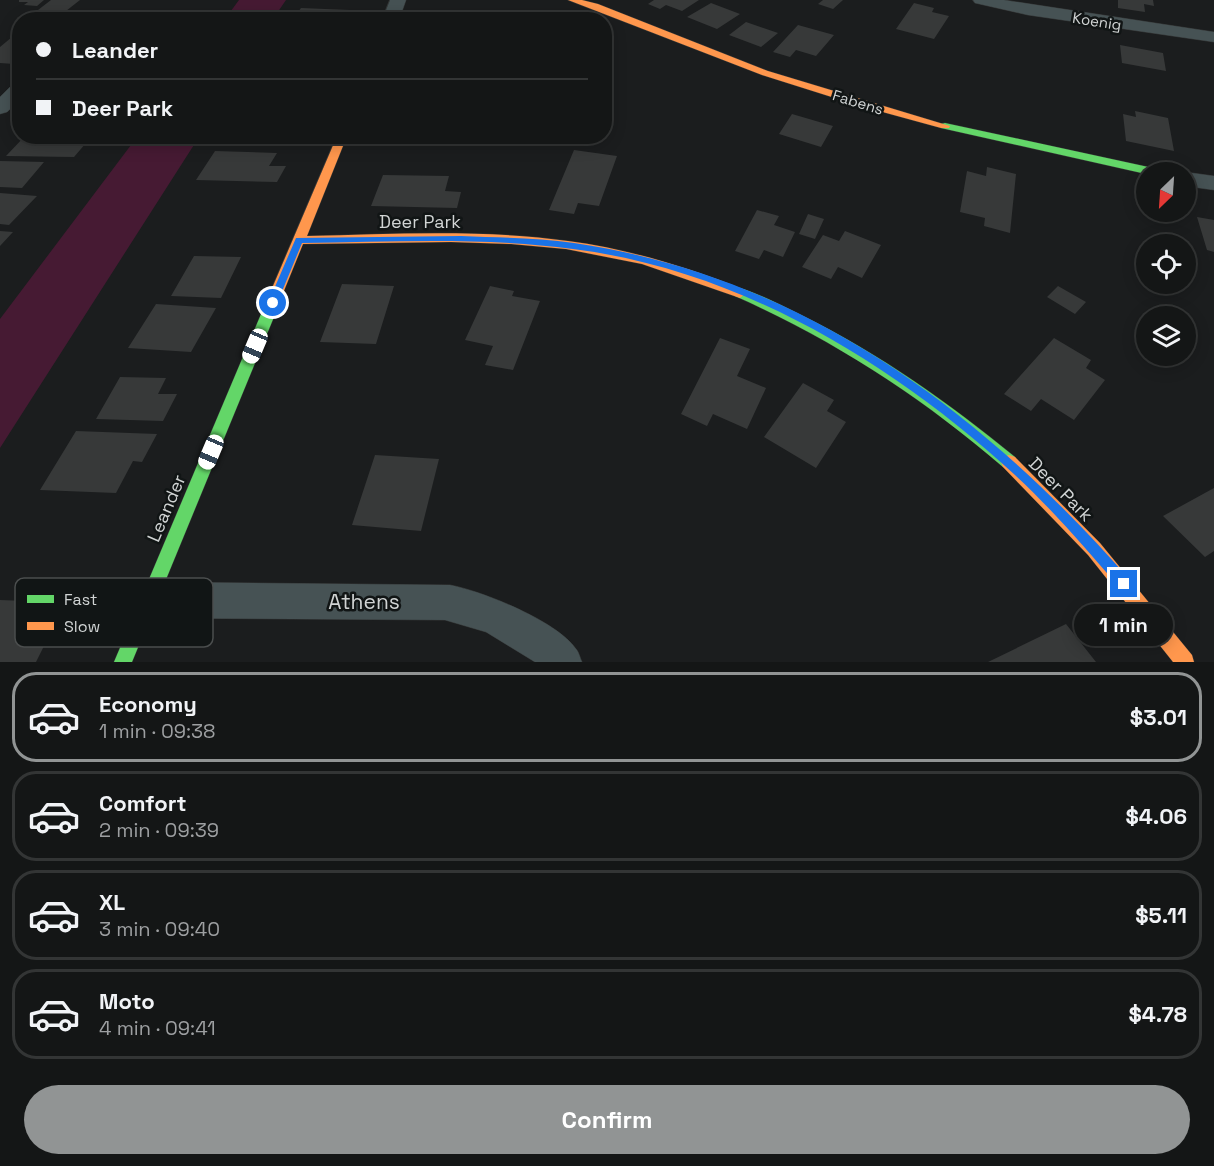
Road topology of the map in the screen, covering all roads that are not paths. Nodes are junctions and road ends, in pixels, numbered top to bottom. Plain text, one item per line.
1 (572, 0) edge
2 (981, 0) edge
3 (610, 12) edge
4 (612, 13) edge
5 (1214, 37) edge
6 (9, 90) edge
7 (0, 108) edge
8 (339, 144) edge
9 (1136, 169) edge
10 (1196, 181) edge
11 (1214, 183) edge
12 (299, 240) junction
13 (158, 578) edge
14 (213, 600) edge
15 (129, 647) edge
16 (123, 662) edge
17 (563, 662) edge
18 (1185, 662) edge

1 - 3 street, Fabens
2 - 5 street, Koenig
4 - 9 street, Fabens
6 - 7 street
8 - 12 street, Leander
10 - 11 street
12 - 13 street, Leander
12 - 18 street, Deer Park
14 - 17 street, Athens
15 - 16 street, Leander

